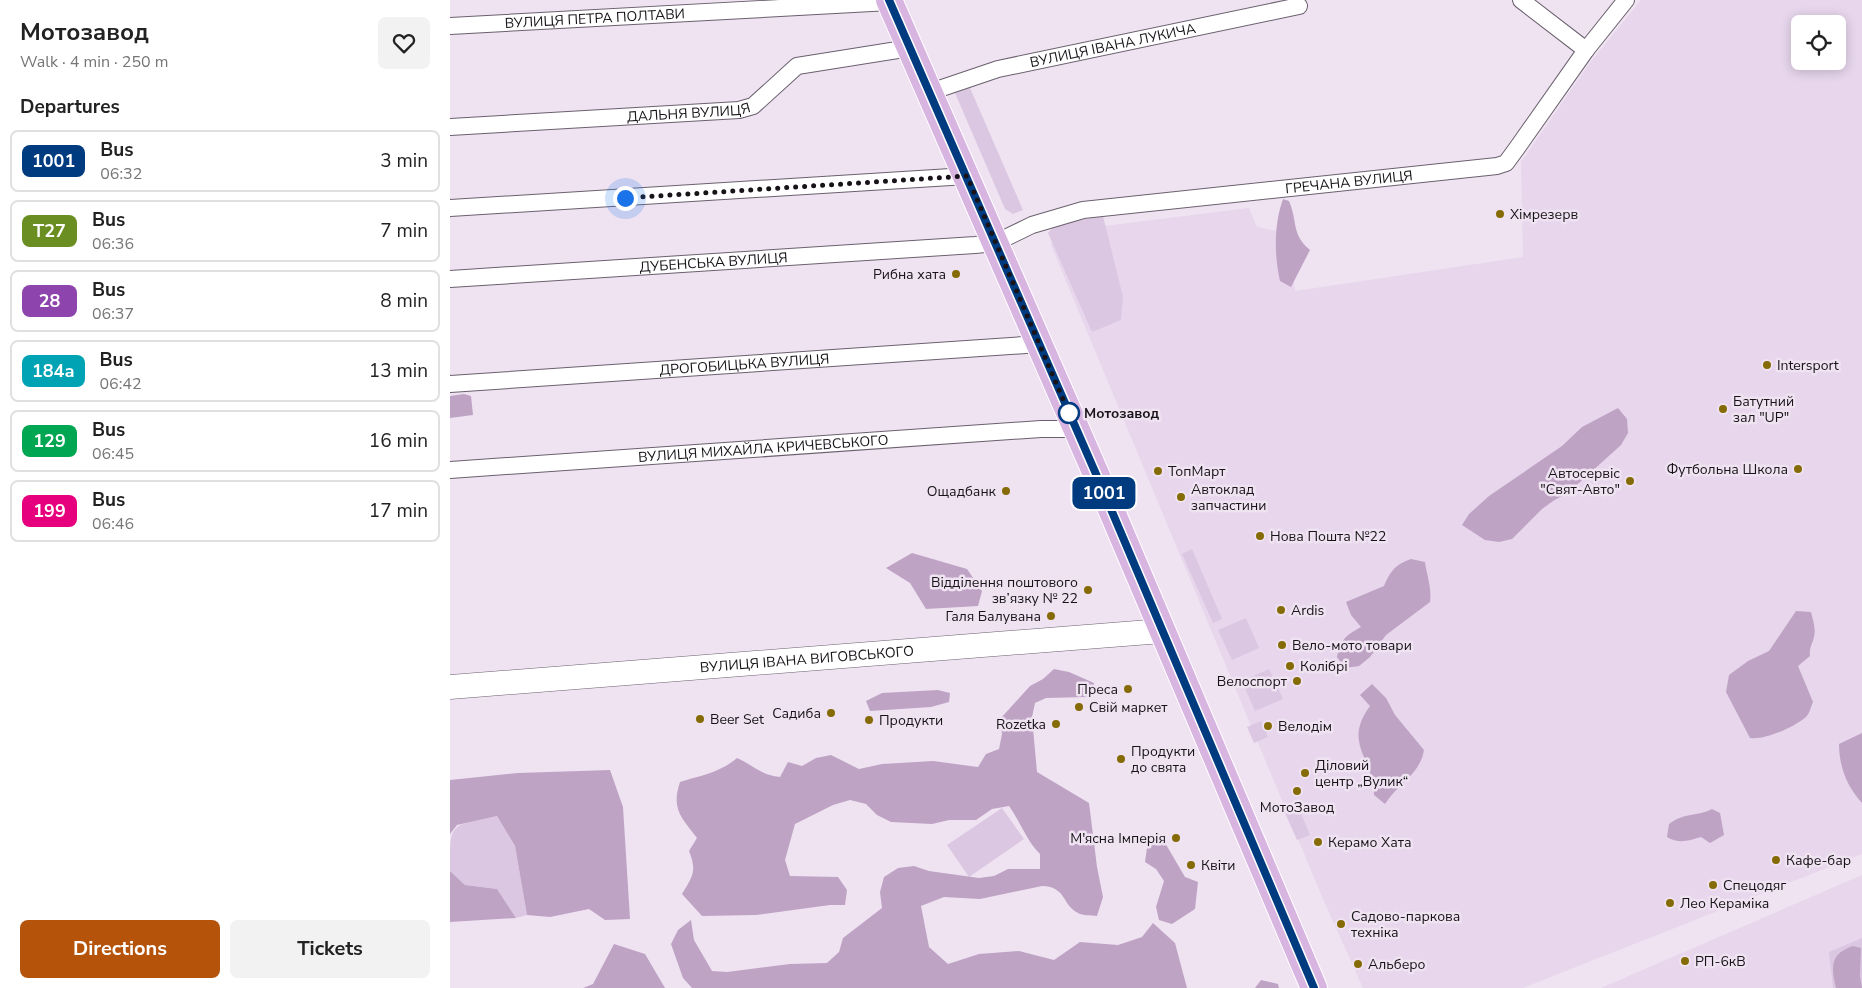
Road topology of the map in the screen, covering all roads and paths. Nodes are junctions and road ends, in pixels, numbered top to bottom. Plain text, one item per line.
1 (1521, 0) edge
2 (1626, 0) edge
3 (889, 1) edge
4 (1299, 6) dead end
5 (450, 26) edge
6 (910, 48) junction
7 (1586, 50) junction
8 (930, 92) junction
9 (450, 127) edge
10 (967, 176) junction
11 (450, 208) edge
12 (985, 244) junction
13 (450, 279) edge
14 (1040, 344) junction
15 (450, 384) edge
16 (1076, 429) junction
17 (450, 470) edge
18 (1162, 631) junction
19 (450, 687) edge
20 (1314, 988) edge

1 - 7 street
2 - 7 street, ГРЕЧАНА ВУЛИЦЯ
3 - 5 street, ВУЛИЦЯ ПЕТРА ПОЛТАВИ
3 - 6 main road
4 - 8 street, ВУЛИЦЯ ІВАНА ЛУКИЧА
6 - 8 main road
6 - 9 street, ДАЛЬНЯ ВУЛИЦЯ
7 - 12 street, ГРЕЧАНА ВУЛИЦЯ
8 - 10 main road
10 - 11 street
10 - 12 main road
12 - 13 street, ДУБЕНСЬКА ВУЛИЦЯ
12 - 14 main road
14 - 15 street, ДРОГОБИЦЬКА ВУЛИЦЯ
14 - 16 main road
16 - 17 street, ВУЛИЦЯ МИХАЙЛА КРИЧЕВСЬКОГО
16 - 18 main road
18 - 19 main road, ВУЛИЦЯ ІВАНА ВИГОВСЬКОГО
18 - 20 main road

